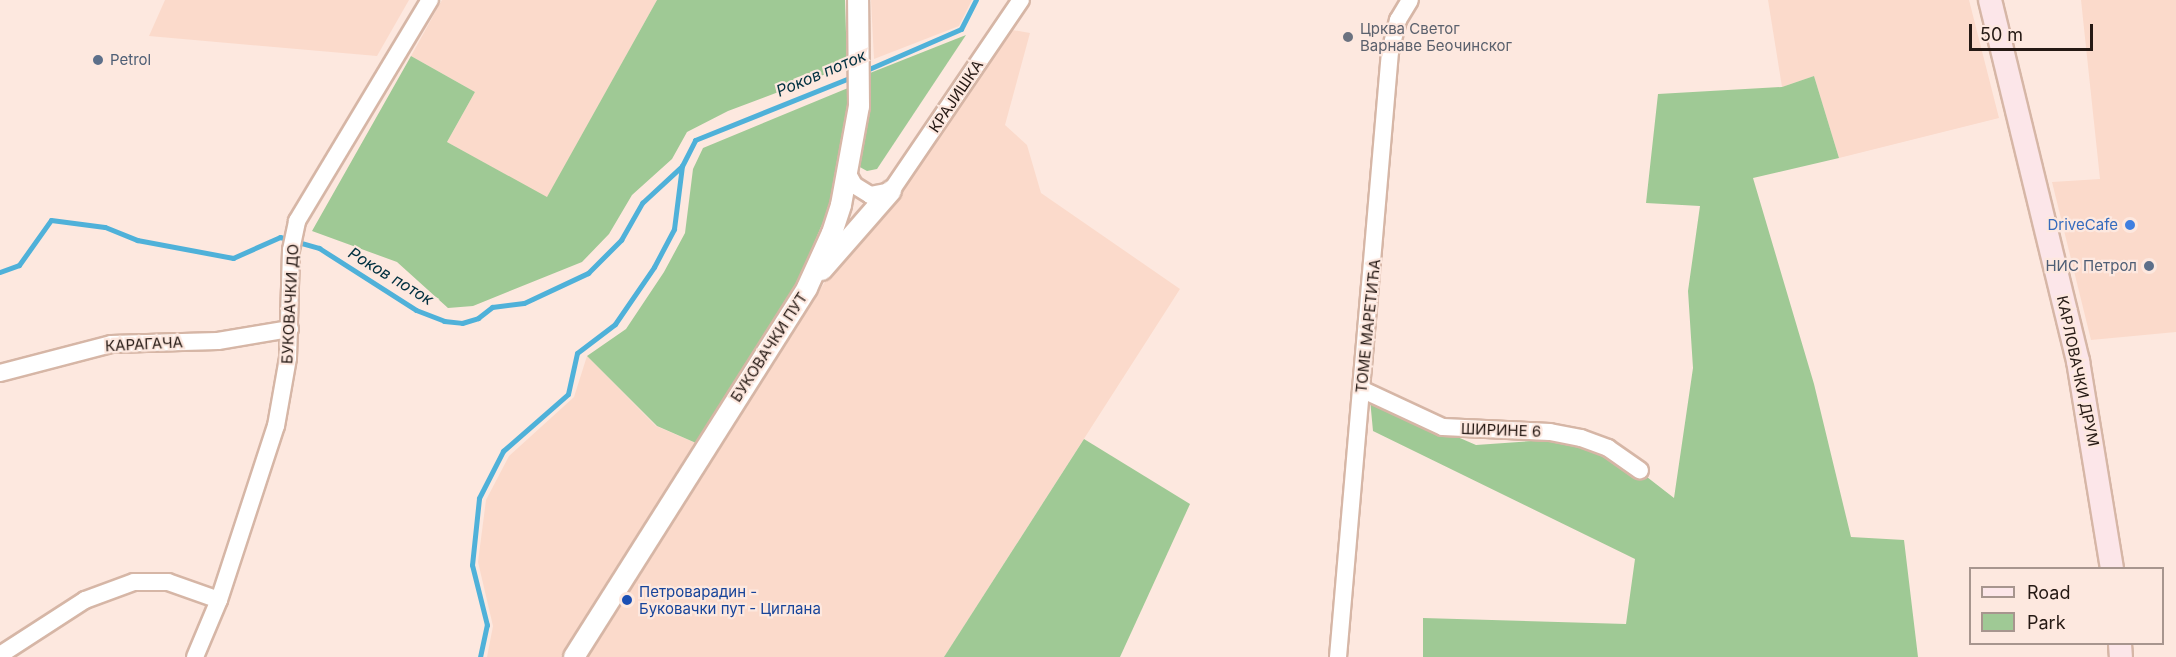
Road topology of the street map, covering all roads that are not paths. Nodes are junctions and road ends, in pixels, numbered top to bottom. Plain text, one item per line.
1 (430, 0) edge
2 (858, 0) edge
3 (1021, 0) edge
4 (1410, 0) edge
5 (1990, 0) edge
6 (848, 174) junction
7 (891, 191) junction
8 (807, 288) junction
9 (290, 328) junction
10 (0, 373) edge
11 (1361, 389) junction
12 (1640, 470) dead end
13 (2112, 567) edge
14 (219, 600) junction
15 (0, 655) edge
16 (195, 657) edge
17 (574, 657) edge
18 (1338, 657) edge

1 - 9 street, БУКОВАЧКИ ДО
2 - 6 street, БУКОВАЧКИ ПУТ
3 - 7 street, КРАЈИШКА
4 - 11 street, ТОМЕ МАРЕТИЋА
5 - 13 main road, КАРЛОВАЧКИ ДРУМ
6 - 7 street
6 - 8 street, БУКОВАЧКИ ПУТ
7 - 8 street
8 - 17 street, БУКОВАЧКИ ПУТ
9 - 10 street, КАРАГАЧА
9 - 14 street, БУКОВАЧКИ ДО
11 - 12 street, ШИРИНЕ 6
11 - 18 street, ТОМЕ МАРЕТИЋА
14 - 15 street
14 - 16 street, БУКОВАЧКИ ДО

